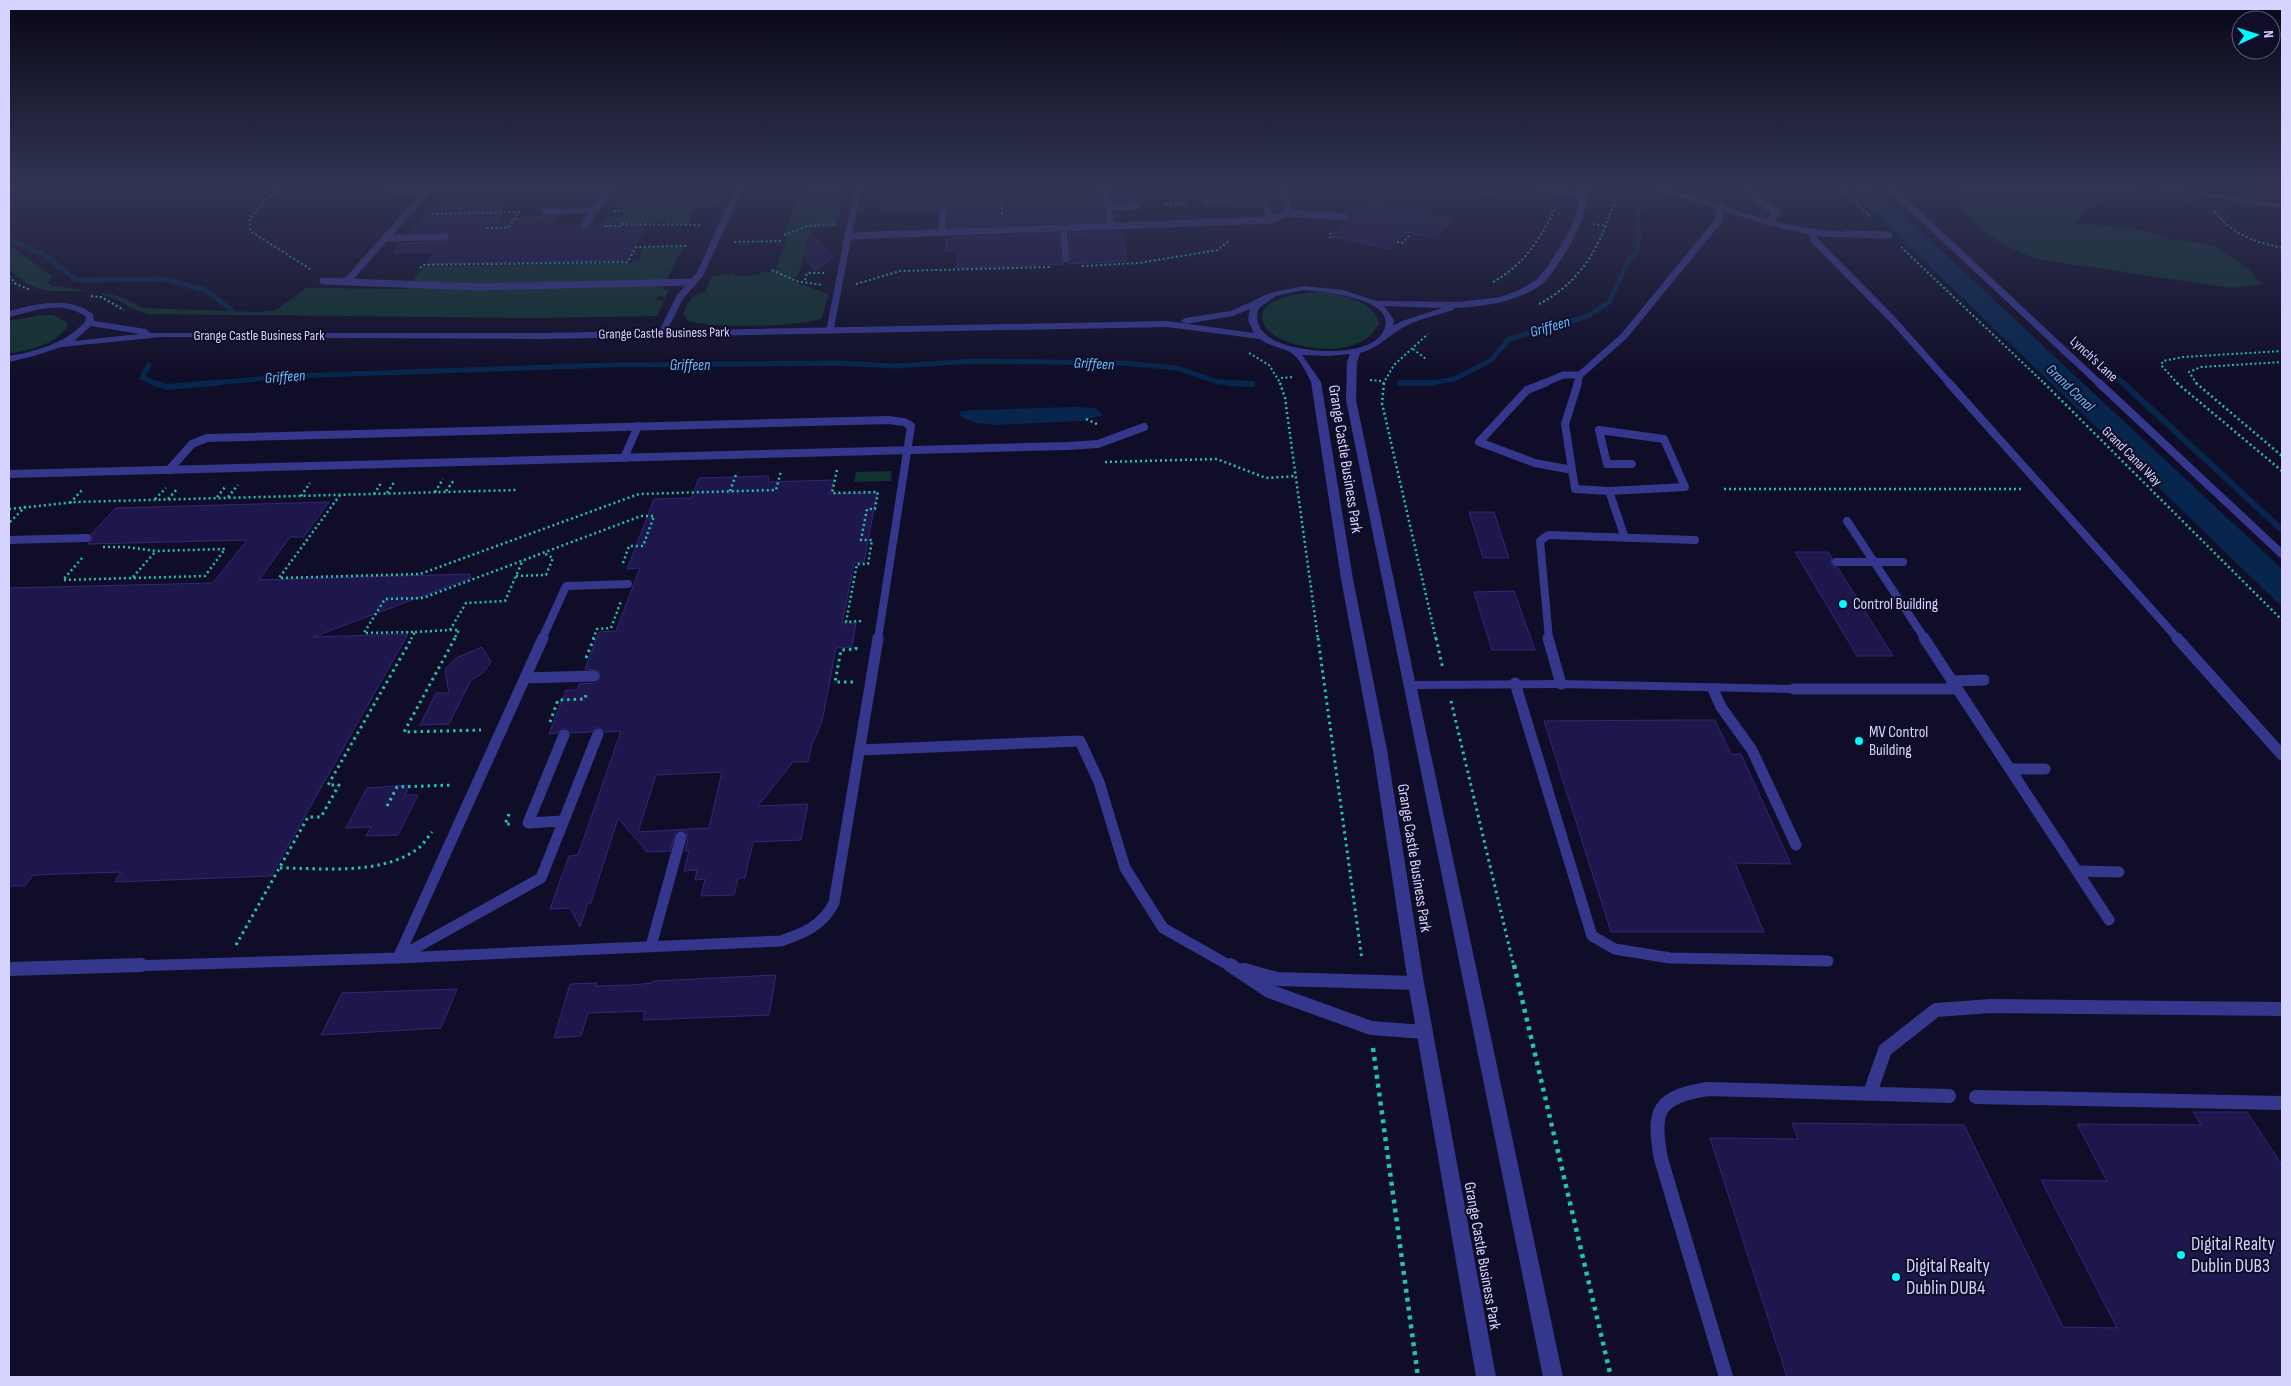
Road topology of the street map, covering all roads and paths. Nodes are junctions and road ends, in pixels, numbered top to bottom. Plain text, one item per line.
1 (278, 249) edge
2 (376, 249) edge
3 (635, 249) edge
4 (712, 249) edge
5 (845, 249) edge
6 (1065, 249) edge
7 (1221, 249) edge
8 (1532, 249) edge
9 (1563, 249) edge
10 (1696, 249) edge
11 (1823, 249) edge
12 (1903, 249) edge
13 (1955, 249) edge
14 (1066, 259) dead end
15 (1080, 266) dead end
16 (1051, 267) dead end
17 (310, 269) dead end
18 (772, 270) dead end
19 (840, 272) junction
20 (348, 280) junction
21 (805, 280) dead end
22 (323, 281) dead end
23 (693, 282) junction
24 (1485, 284) dead end
25 (406, 285) junction
26 (838, 285) junction
27 (1374, 303) junction
28 (1257, 304) junction
29 (1457, 305) junction
30 (9, 306) edge
31 (22, 310) junction
32 (9, 314) edge
33 (89, 323) junction
34 (1167, 324) junction
35 (830, 330) junction
36 (662, 333) junction
37 (161, 334) junction
38 (1386, 334) junction
39 (1261, 336) junction
40 (58, 345) junction
41 (1412, 349) dead end
42 (1243, 350) dead end
43 (1293, 350) junction
44 (1356, 351) junction
45 (2282, 351) edge
46 (23, 356) junction
47 (9, 359) edge
48 (1426, 359) dead end
49 (2282, 362) edge
50 (9, 363) edge
51 (1580, 376) junction
52 (1299, 377) dead end
53 (1280, 378) junction
54 (1364, 379) dead end
55 (1086, 419) dead end
56 (638, 426) junction
57 (1100, 426) dead end
58 (1144, 427) dead end
59 (909, 450) junction
60 (2282, 456) edge
61 (624, 458) junction
62 (1632, 464) dead end
63 (837, 469) dead end
64 (169, 470) junction
65 (1572, 470) junction
66 (782, 471) dead end
67 (2282, 471) edge
68 (737, 472) dead end
69 (9, 474) edge
70 (1724, 489) dead end
71 (518, 490) dead end
72 (2046, 490) junction
73 (730, 491) junction
74 (1609, 491) junction
75 (340, 495) junction
76 (28, 505) junction
77 (9, 509) edge
78 (1847, 521) dead end
79 (9, 524) edge
80 (87, 538) dead end
81 (1625, 538) junction
82 (9, 540) edge
83 (1695, 540) dead end
84 (101, 547) dead end
85 (156, 551) junction
86 (87, 553) dead end
87 (543, 553) junction
88 (2282, 554) edge
89 (522, 560) junction
90 (1836, 562) dead end
91 (1873, 562) junction
92 (1903, 562) dead end
93 (516, 576) junction
94 (133, 578) junction
95 (628, 584) junction
96 (2282, 620) edge
97 (450, 630) junction
98 (859, 631) dead end
99 (414, 632) junction
100 (857, 640) dead end
101 (1443, 670) dead end
102 (594, 676) junction
103 (525, 678) junction
104 (1984, 680) dead end
105 (871, 681) junction
106 (1515, 683) junction
107 (1562, 684) junction
108 (1410, 685) junction
109 (1954, 685) junction
110 (1713, 689) junction
111 (1794, 689) joint
112 (1450, 698) dead end
113 (548, 725) dead end
114 (502, 730) junction
115 (598, 734) dead end
116 (564, 735) dead end
117 (860, 750) junction
118 (2282, 755) edge
119 (484, 769) junction
120 (2010, 769) junction
121 (2045, 769) dead end
122 (454, 785) junction
123 (450, 794) dead end
124 (387, 806) dead end
125 (513, 806) dead end
126 (563, 821) junction
127 (528, 823) junction
128 (434, 827) dead end
129 (682, 837) dead end
130 (1796, 845) dead end
131 (279, 868) junction
132 (2078, 872) junction
133 (2119, 872) dead end
134 (2109, 920) dead end
135 (651, 946) junction
136 (398, 958) junction
137 (1828, 961) dead end
138 (226, 963) junction
139 (1233, 967) junction
140 (9, 969) edge
141 (1365, 982) junction
142 (1416, 983) junction
143 (2282, 1009) edge
144 (1371, 1028) junction
145 (1425, 1032) junction
146 (1870, 1093) junction
147 (1949, 1096) dead end
148 (1976, 1097) dead end
149 (2282, 1103) edge
150 (1418, 1377) edge
151 (1486, 1377) edge
152 (1553, 1377) edge
153 (1611, 1377) edge
154 (1726, 1377) edge

1 - 17 path
2 - 20 lane
3 - 25 path
4 - 23 lane
5 - 19 lane
6 - 14 lane
7 - 15 path
8 - 24 path
9 - 29 street
10 - 51 lane
11 - 72 lane
12 - 96 path, Grand Canal Way
13 - 88 lane, Lynch's Lane
16 - 26 path
18 - 26 path
19 - 21 path
19 - 26 lane
20 - 22 lane
20 - 25 lane
23 - 25 lane
23 - 36 lane
26 - 35 lane
27 - 28 street, Grange Castle Business Park
27 - 29 street
27 - 38 street
28 - 34 street, Grange Castle Business Park
28 - 39 street
29 - 38 street
30 - 31 street
31 - 32 street
31 - 33 street
33 - 37 street, Grange Castle Business Park
33 - 40 street
34 - 35 street, Grange Castle Business Park
34 - 39 street, Grange Castle Business Park
35 - 36 street, Grange Castle Business Park
36 - 37 street, Grange Castle Business Park
37 - 40 street, Grange Castle Business Park
38 - 44 street
39 - 43 street, Grange Castle Business Park
40 - 46 street
41 - 48 path
42 - 53 path
43 - 44 street
43 - 142 street, Grange Castle Business Park
44 - 108 street, Grange Castle Business Park
45 - 67 path
46 - 47 street
46 - 50 street
49 - 60 path
51 - 65 lane
51 - 65 lane
52 - 53 path
53 - 141 path
54 - 101 path
55 - 57 path
56 - 59 lane
56 - 61 lane
56 - 64 lane
58 - 59 lane
59 - 61 lane
59 - 105 lane
61 - 64 lane
62 - 74 lane
63 - 98 path
64 - 69 lane
65 - 74 lane
66 - 73 path
68 - 73 path
70 - 72 path
71 - 75 path
72 - 118 lane
73 - 75 path
74 - 81 lane
75 - 76 path
76 - 77 path
76 - 79 path
78 - 91 lane
80 - 82 lane
81 - 83 lane
81 - 107 lane
84 - 85 path
85 - 94 path
85 - 94 path
86 - 94 path
87 - 89 path
87 - 93 path
87 - 95 path
89 - 93 path
89 - 99 path
90 - 91 lane
91 - 92 lane
91 - 109 lane
93 - 97 path
95 - 102 path
95 - 103 lane
97 - 99 path
97 - 114 path
99 - 131 path
100 - 105 path
102 - 103 lane
102 - 113 path
103 - 114 lane
104 - 109 lane
105 - 117 lane
106 - 107 street
106 - 108 street
106 - 137 lane
107 - 110 street
108 - 152 street, Grange Castle Business Park
109 - 111 lane
109 - 120 lane
110 - 111 street
110 - 130 lane
112 - 153 path
114 - 119 lane
115 - 126 lane
116 - 127 lane
117 - 135 lane
117 - 139 lane
119 - 122 path
119 - 136 lane
120 - 121 lane
120 - 132 lane
122 - 123 path
122 - 124 path
125 - 127 path
126 - 127 lane
126 - 136 lane
128 - 131 path
129 - 135 lane
131 - 138 path
132 - 133 lane
132 - 134 lane
135 - 136 lane
136 - 138 lane
138 - 140 lane
139 - 141 lane
139 - 144 lane
141 - 142 lane
142 - 145 street, Grange Castle Business Park
143 - 146 lane
144 - 145 lane
144 - 150 path
145 - 151 street, Grange Castle Business Park
146 - 147 lane
146 - 154 lane
148 - 149 lane

